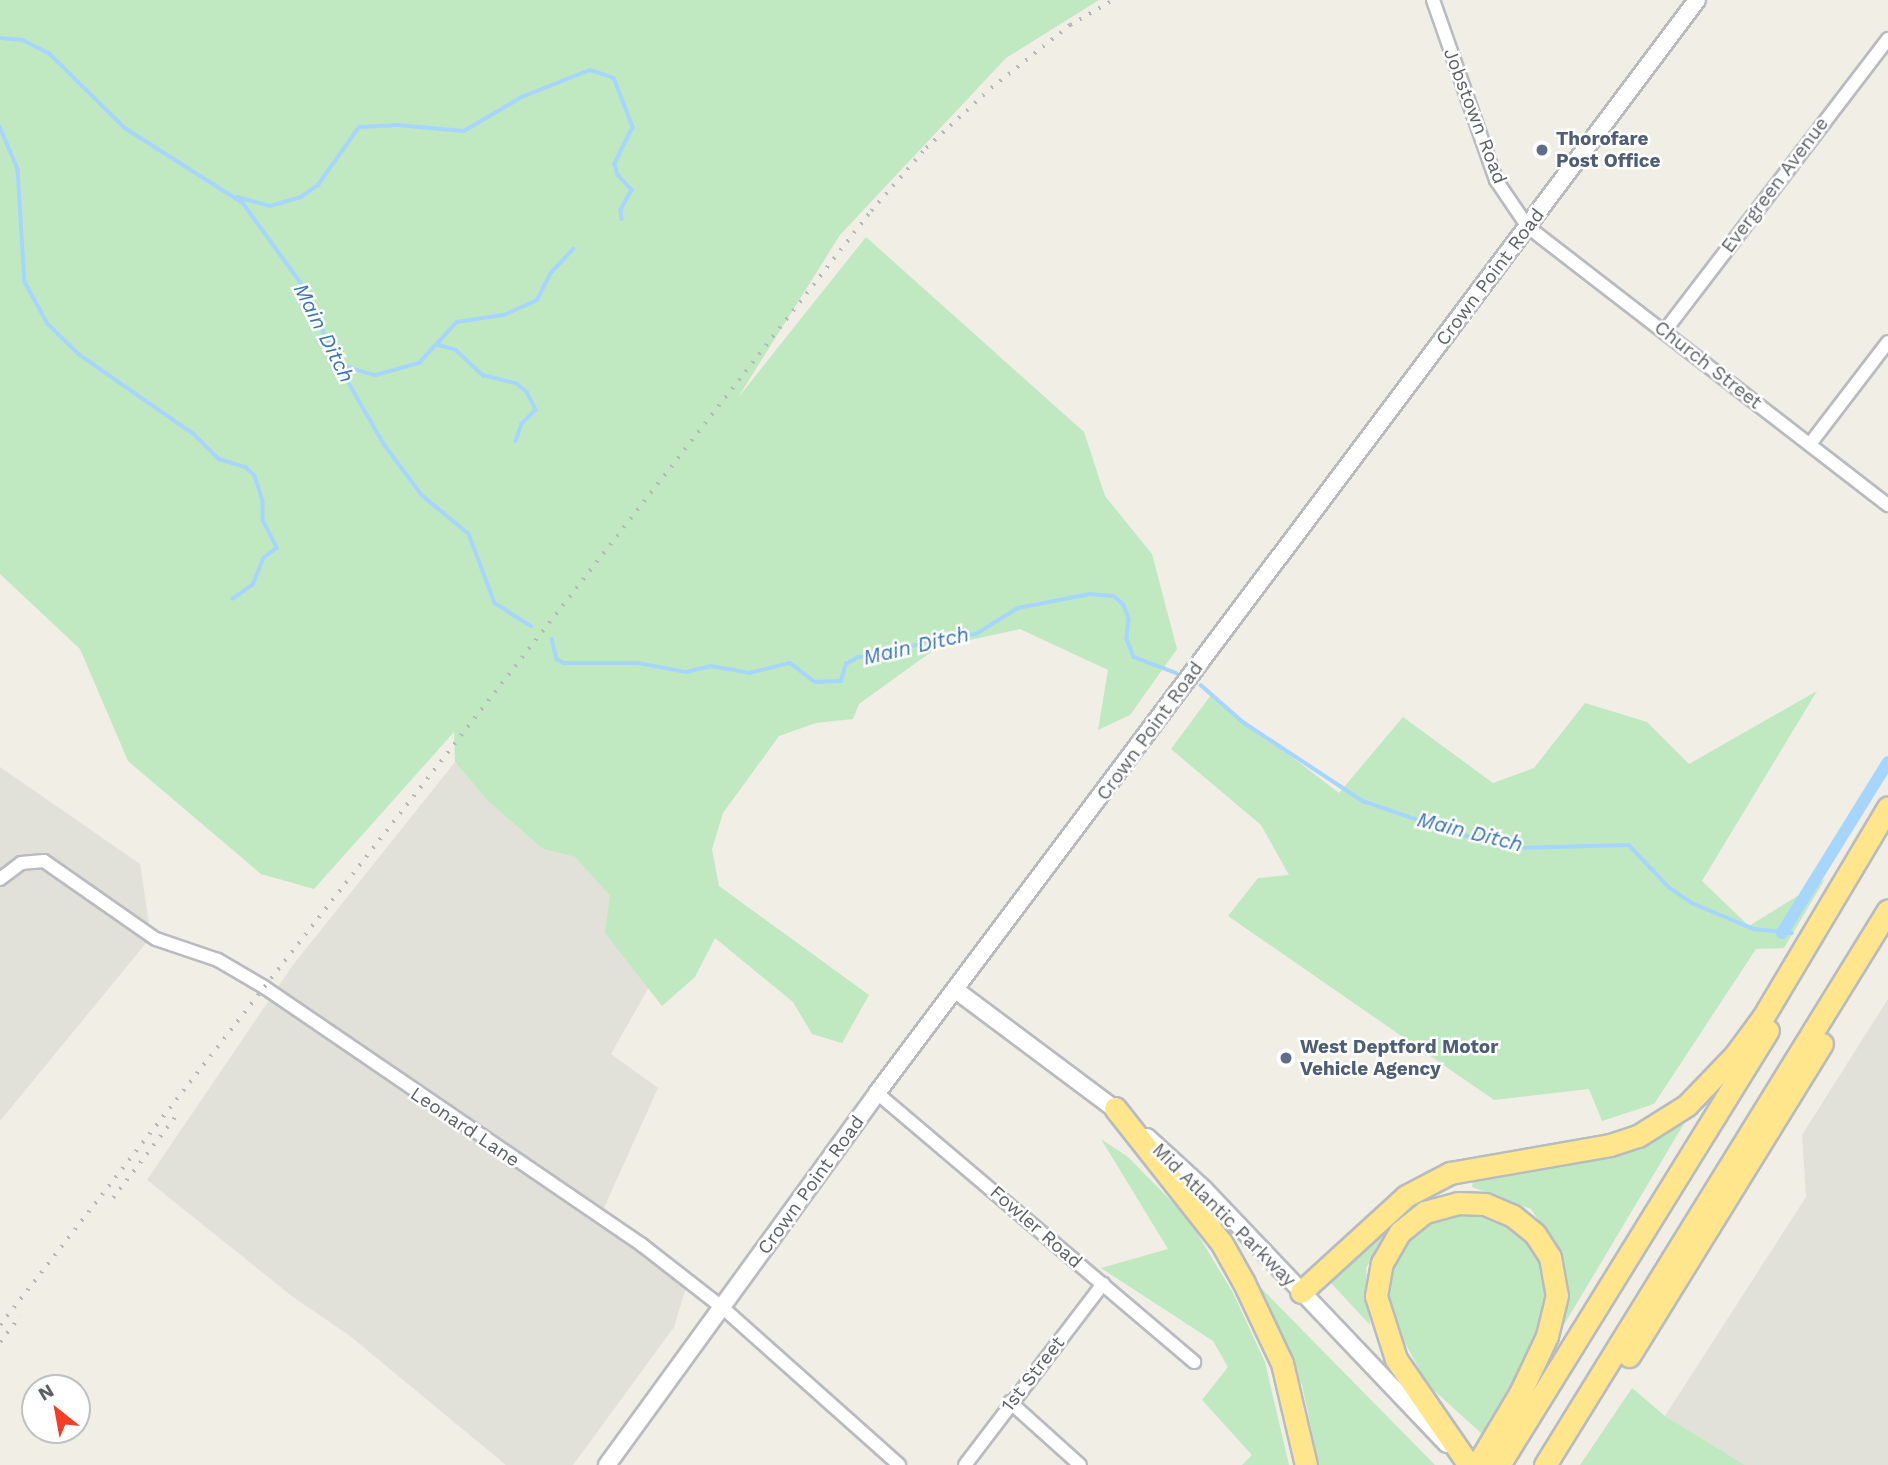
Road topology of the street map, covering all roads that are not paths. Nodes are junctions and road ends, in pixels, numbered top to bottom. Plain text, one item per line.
1 (1433, 0) edge
2 (1697, 0) edge
3 (1888, 38) edge
4 (1528, 227) junction
5 (1664, 332) junction
6 (1888, 342) edge
7 (1810, 444) junction
8 (1888, 505) edge
9 (1888, 807) edge
10 (1888, 830) edge
11 (0, 879) edge
12 (1888, 910) edge
13 (1868, 944) junction
14 (957, 991) junction
15 (877, 1093) junction
16 (1115, 1108) junction
17 (1103, 1284) junction
18 (1301, 1292) junction
19 (723, 1308) junction
20 (1194, 1363) dead end
21 (1010, 1402) junction
22 (1434, 1424) junction
23 (607, 1465) edge
24 (899, 1465) edge
25 (965, 1465) edge
26 (1080, 1465) edge
27 (1307, 1465) edge
28 (1469, 1465) edge
29 (1477, 1465) edge
30 (1499, 1465) edge
31 (1545, 1465) edge
32 (1562, 1465) edge

1 - 4 street, Jobstown Road
2 - 4 main road, Crown Point Road
3 - 5 street, Evergreen Avenue
4 - 5 street, Church Street
4 - 14 main road, Crown Point Road
5 - 7 street, Church Street
6 - 7 street
7 - 8 street, Church Street
9 - 18 highway
10 - 30 highway
11 - 19 street, Leonard Lane
12 - 13 highway
13 - 31 highway
13 - 32 highway
14 - 15 main road, Crown Point Road
14 - 16 main road, Mid Atlantic Parkway
15 - 17 street, Fowler Road
15 - 19 main road, Crown Point Road
16 - 18 main road, Mid Atlantic Parkway
16 - 27 highway
17 - 20 street, Fowler Road
17 - 21 street, 1st Street
18 - 22 main road, Mid Atlantic Parkway
19 - 23 main road, Crown Point Road
19 - 24 street, Leonard Lane
21 - 25 street, 1st Street
21 - 26 street
22 - 28 highway
22 - 29 highway

